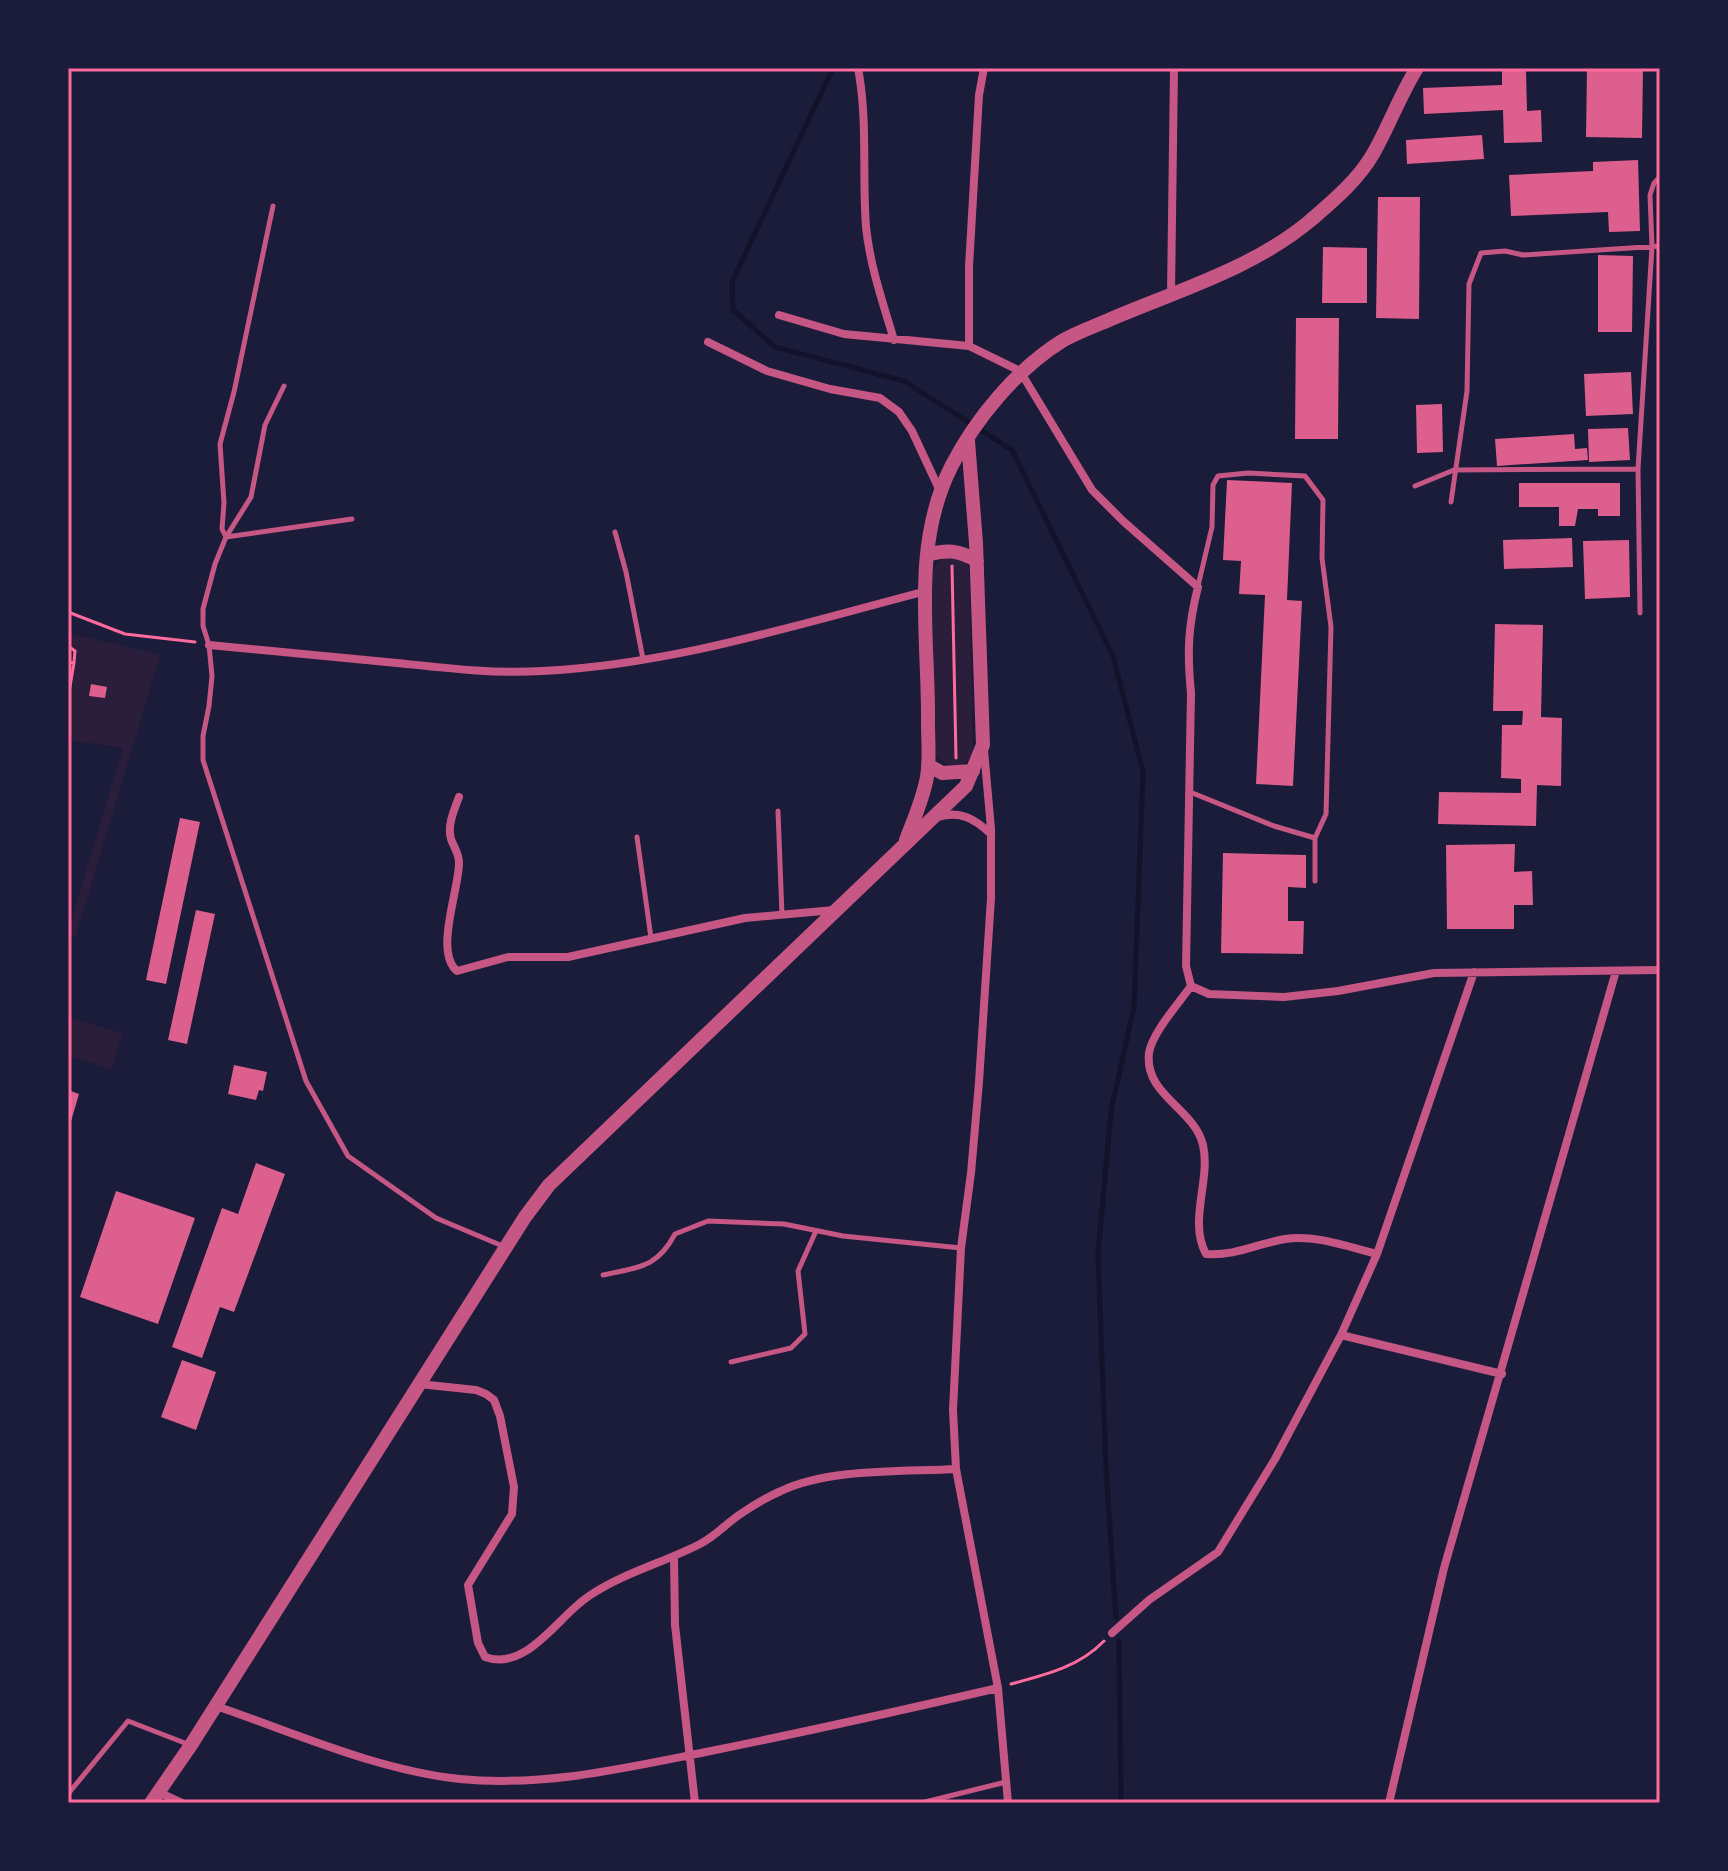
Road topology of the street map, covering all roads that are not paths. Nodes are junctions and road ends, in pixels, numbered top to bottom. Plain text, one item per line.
1 (858, 68) edge
2 (984, 68) edge
3 (1174, 68) edge
4 (1417, 68) edge
5 (1660, 177) edge
6 (273, 206) dead end
7 (1660, 246) edge
8 (1652, 247) junction
9 (1171, 294) junction
10 (779, 315) dead end
11 (894, 340) junction
12 (708, 342) dead end
13 (969, 346) junction
14 (1020, 371) junction
15 (284, 386) dead end
16 (968, 441) junction
17 (1638, 469) junction
18 (1454, 470) junction
19 (1415, 486) dead end
20 (940, 492) junction
21 (1451, 502) dead end
22 (352, 519) dead end
23 (615, 532) dead end
24 (226, 537) junction
25 (927, 555) junction
26 (977, 561) junction
27 (1198, 587) junction
28 (923, 592) junction
29 (1640, 613) dead end
30 (209, 645) junction
31 (643, 659) junction
32 (983, 745) junction
33 (928, 765) junction
34 (973, 771) junction
35 (1190, 792) junction
36 (459, 797) dead end
37 (778, 811) dead end
38 (931, 820) junction
39 (991, 834) junction
40 (637, 837) dead end
41 (1315, 838) junction
42 (905, 844) junction
43 (1315, 881) dead end
44 (839, 909) junction
45 (782, 915) junction
46 (651, 939) junction
47 (1660, 970) edge
48 (1616, 971) junction
49 (1474, 972) junction
50 (1191, 986) junction
51 (816, 1231) junction
52 (506, 1247) junction
53 (961, 1248) junction
54 (1377, 1254) junction
55 (603, 1275) dead end
56 (1341, 1335) junction
57 (731, 1362) dead end
58 (1502, 1374) junction
59 (418, 1384) junction
60 (956, 1469) junction
61 (674, 1556) junction
62 (1112, 1633) road end
63 (998, 1688) junction
64 (216, 1706) junction
65 (191, 1745) junction
66 (688, 1755) junction
67 (1007, 1782) junction
68 (68, 1794) edge
69 (155, 1798) edge
70 (182, 1803) edge
71 (695, 1803) edge
72 (921, 1803) edge
73 (1008, 1803) edge
74 (1389, 1803) edge

1 - 11 street
2 - 13 street
3 - 9 street
4 - 9 street
5 - 8 lane
6 - 24 lane
7 - 8 lane
8 - 17 lane
8 - 18 lane
9 - 14 street
10 - 11 street
11 - 13 street
12 - 20 street
13 - 14 street
14 - 16 street
14 - 27 street
15 - 24 lane
16 - 20 street
16 - 26 street
17 - 18 lane
17 - 29 lane
18 - 19 lane
18 - 21 lane
20 - 25 street
22 - 24 lane
23 - 31 lane
24 - 30 lane
25 - 26 street
25 - 28 street
26 - 32 street
27 - 35 street
27 - 41 lane
28 - 31 street
28 - 33 street
30 - 31 street
30 - 52 lane
32 - 34 street
32 - 39 street
33 - 34 street
33 - 42 street
34 - 38 street
35 - 41 lane
35 - 50 street
36 - 46 street
37 - 45 lane
38 - 39 street
38 - 42 street
39 - 53 street
40 - 46 lane
41 - 43 lane
42 - 44 street
44 - 45 street
44 - 52 street
45 - 46 street
47 - 48 street
48 - 49 street
48 - 58 street
49 - 50 street
49 - 54 street
50 - 54 street
51 - 53 lane
51 - 55 lane
51 - 57 lane
52 - 59 street
53 - 60 street
54 - 56 street
56 - 58 street
56 - 62 street
58 - 74 street
59 - 61 street
59 - 64 street
60 - 61 street
60 - 63 street
61 - 66 street
63 - 66 street
63 - 67 street
64 - 65 street
64 - 66 street
65 - 68 lane
65 - 69 street
66 - 71 street
67 - 72 lane
67 - 73 street
69 - 70 street

